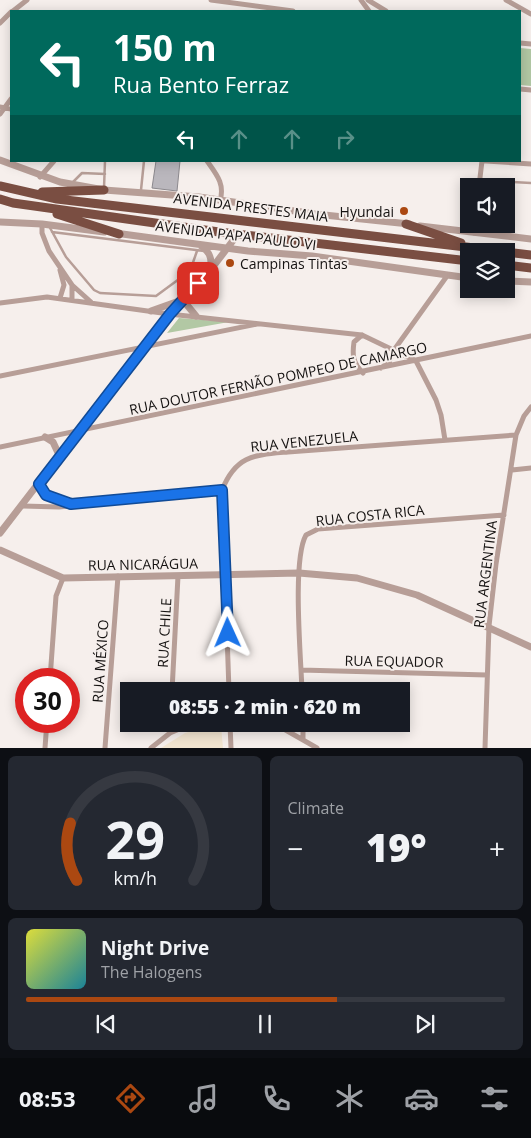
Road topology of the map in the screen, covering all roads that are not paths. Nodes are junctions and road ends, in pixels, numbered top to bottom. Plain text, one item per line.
1 (28, 0) edge
2 (211, 0) edge
3 (368, 0) edge
4 (506, 0) edge
5 (15, 10) edge
6 (286, 10) edge
7 (384, 10) edge
8 (10, 14) edge
9 (531, 14) edge
10 (0, 23) edge
11 (2, 108) edge
12 (0, 114) edge
13 (0, 160) edge
14 (53, 162) edge
15 (105, 162) edge
16 (144, 162) edge
17 (208, 162) edge
18 (482, 162) edge
19 (501, 162) edge
20 (531, 164) edge
21 (105, 174) junction
22 (40, 177) junction
23 (480, 178) edge
24 (515, 182) edge
25 (531, 183) edge
26 (71, 184) junction
27 (0, 186) edge
28 (14, 189) junction
29 (104, 190) junction
30 (141, 192) junction
31 (0, 199) edge
32 (220, 201) junction
33 (13, 203) junction
34 (0, 222) edge
35 (406, 224) junction
36 (48, 227) junction
37 (460, 231) edge
38 (474, 233) edge
39 (119, 234) junction
40 (238, 234) junction
41 (531, 239) edge
42 (460, 243) edge
43 (197, 247) junction
44 (460, 247) edge
45 (228, 248) junction
46 (515, 253) edge
47 (531, 255) edge
48 (460, 260) edge
49 (58, 265) junction
50 (515, 266) edge
51 (531, 268) edge
52 (209, 272) junction
53 (447, 276) junction
54 (460, 277) edge
55 (515, 281) edge
56 (531, 282) edge
57 (72, 285) junction
58 (187, 295) junction
59 (60, 298) junction
60 (72, 300) junction
61 (91, 302) junction
62 (0, 303) edge
63 (151, 311) junction
64 (170, 314) junction
65 (196, 316) junction
66 (264, 323) junction
67 (362, 335) junction
68 (531, 336) edge
69 (146, 346) junction
70 (394, 350) junction
71 (416, 361) junction
72 (378, 370) junction
73 (363, 372) junction
74 (0, 376) edge
75 (531, 407) edge
76 (81, 430) junction
77 (516, 435) junction
78 (45, 438) junction
79 (445, 440) junction
80 (0, 447) edge
81 (60, 457) junction
82 (531, 468) edge
83 (512, 470) junction
84 (39, 484) junction
85 (222, 490) junction
86 (71, 504) junction
87 (23, 506) junction
88 (504, 515) junction
89 (0, 533) edge
90 (0, 552) edge
91 (299, 573) junction
92 (226, 574) junction
93 (118, 576) junction
94 (178, 576) junction
95 (63, 578) junction
96 (489, 626) junction
97 (531, 647) edge
98 (51, 668) edge
99 (301, 670) junction
100 (487, 675) junction
101 (172, 682) edge
102 (229, 682) edge
103 (302, 682) edge
104 (230, 732) edge
105 (291, 732) edge
106 (303, 732) edge
107 (46, 733) edge
108 (170, 733) edge
109 (303, 738) junction
110 (45, 748) edge
111 (105, 748) edge
112 (151, 748) edge
113 (231, 748) edge
114 (317, 748) edge
115 (485, 748) edge

1 - 5 street
2 - 6 street
3 - 7 street
4 - 9 street
8 - 10 street
11 - 12 street
13 - 22 street
14 - 22 street
15 - 21 lane
16 - 30 lane
17 - 32 street
18 - 23 street
19 - 20 street
21 - 26 lane
21 - 29 lane
22 - 26 street
24 - 25 lane
26 - 29 street
27 - 28 highway, AVENIDA PRESTES MAIA
28 - 29 highway
28 - 44 highway, AVENIDA PRESTES MAIA
29 - 30 street
30 - 32 street
31 - 33 highway, AVENIDA PRESTES MAIA
32 - 35 street
33 - 39 highway
33 - 40 highway, AVENIDA PRESTES MAIA
34 - 36 street, AVENIDA PAPA PAULO VI
35 - 37 street
35 - 42 highway
36 - 39 street, AVENIDA PAPA PAULO VI
36 - 43 lane
36 - 43 lane
36 - 49 street
38 - 41 street
39 - 43 street, AVENIDA PAPA PAULO VI
40 - 45 street
40 - 48 highway, AVENIDA PRESTES MAIA
43 - 45 street, AVENIDA PAPA PAULO VI
43 - 52 street
45 - 52 street
45 - 53 street, AVENIDA PAPA PAULO VI
46 - 47 highway
49 - 57 street
49 - 59 street
50 - 51 highway
52 - 58 street
53 - 54 street, AVENIDA PAPA PAULO VI
53 - 70 street
55 - 56 street
57 - 60 street
57 - 61 street
58 - 63 street
58 - 64 street
58 - 65 street
59 - 60 street
59 - 62 street
60 - 61 street
61 - 63 street
63 - 64 street
64 - 65 street
64 - 69 street
65 - 66 street
66 - 67 street
66 - 69 street
67 - 70 street
67 - 73 street
68 - 71 street, RUA DOUTOR FERNÃO POMPEO DE CAMARGO
69 - 74 street
69 - 76 street
70 - 71 street
70 - 72 street
71 - 72 street, RUA DOUTOR FERNÃO POMPEO DE CAMARGO
71 - 79 street
72 - 73 street, RUA DOUTOR FERNÃO POMPEO DE CAMARGO
73 - 76 street, RUA DOUTOR FERNÃO POMPEO DE CAMARGO
75 - 77 street, RUA ARGENTINA
76 - 78 street, RUA DOUTOR FERNÃO POMPEO DE CAMARGO
76 - 81 street
77 - 79 street, RUA VENEZUELA
77 - 83 street, RUA ARGENTINA
78 - 80 street, RUA DOUTOR FERNÃO POMPEO DE CAMARGO
78 - 81 street
79 - 85 street, RUA VENEZUELA
81 - 84 street
82 - 83 street
83 - 88 street, RUA ARGENTINA
84 - 86 street
84 - 87 street
85 - 86 street
85 - 92 street
86 - 87 street
87 - 89 street
88 - 91 street, RUA COSTA RICA
88 - 96 street, RUA ARGENTINA
90 - 95 street
91 - 92 street, RUA NICARÁGUA
91 - 96 street, RUA NICARÁGUA
91 - 99 street, RUA COSTA RICA
92 - 94 street, RUA NICARÁGUA
92 - 102 street
93 - 94 street, RUA NICARÁGUA
93 - 95 street, RUA NICARÁGUA
93 - 111 street, RUA MÉXICO
94 - 101 street, RUA CHILE
95 - 98 street
96 - 97 street, RUA NICARÁGUA
96 - 100 street, RUA ARGENTINA
99 - 100 street, RUA EQUADOR
99 - 103 street, RUA COSTA RICA
100 - 115 street, RUA ARGENTINA
104 - 113 street
105 - 109 street
106 - 109 street
107 - 110 street
108 - 112 street
109 - 114 street

